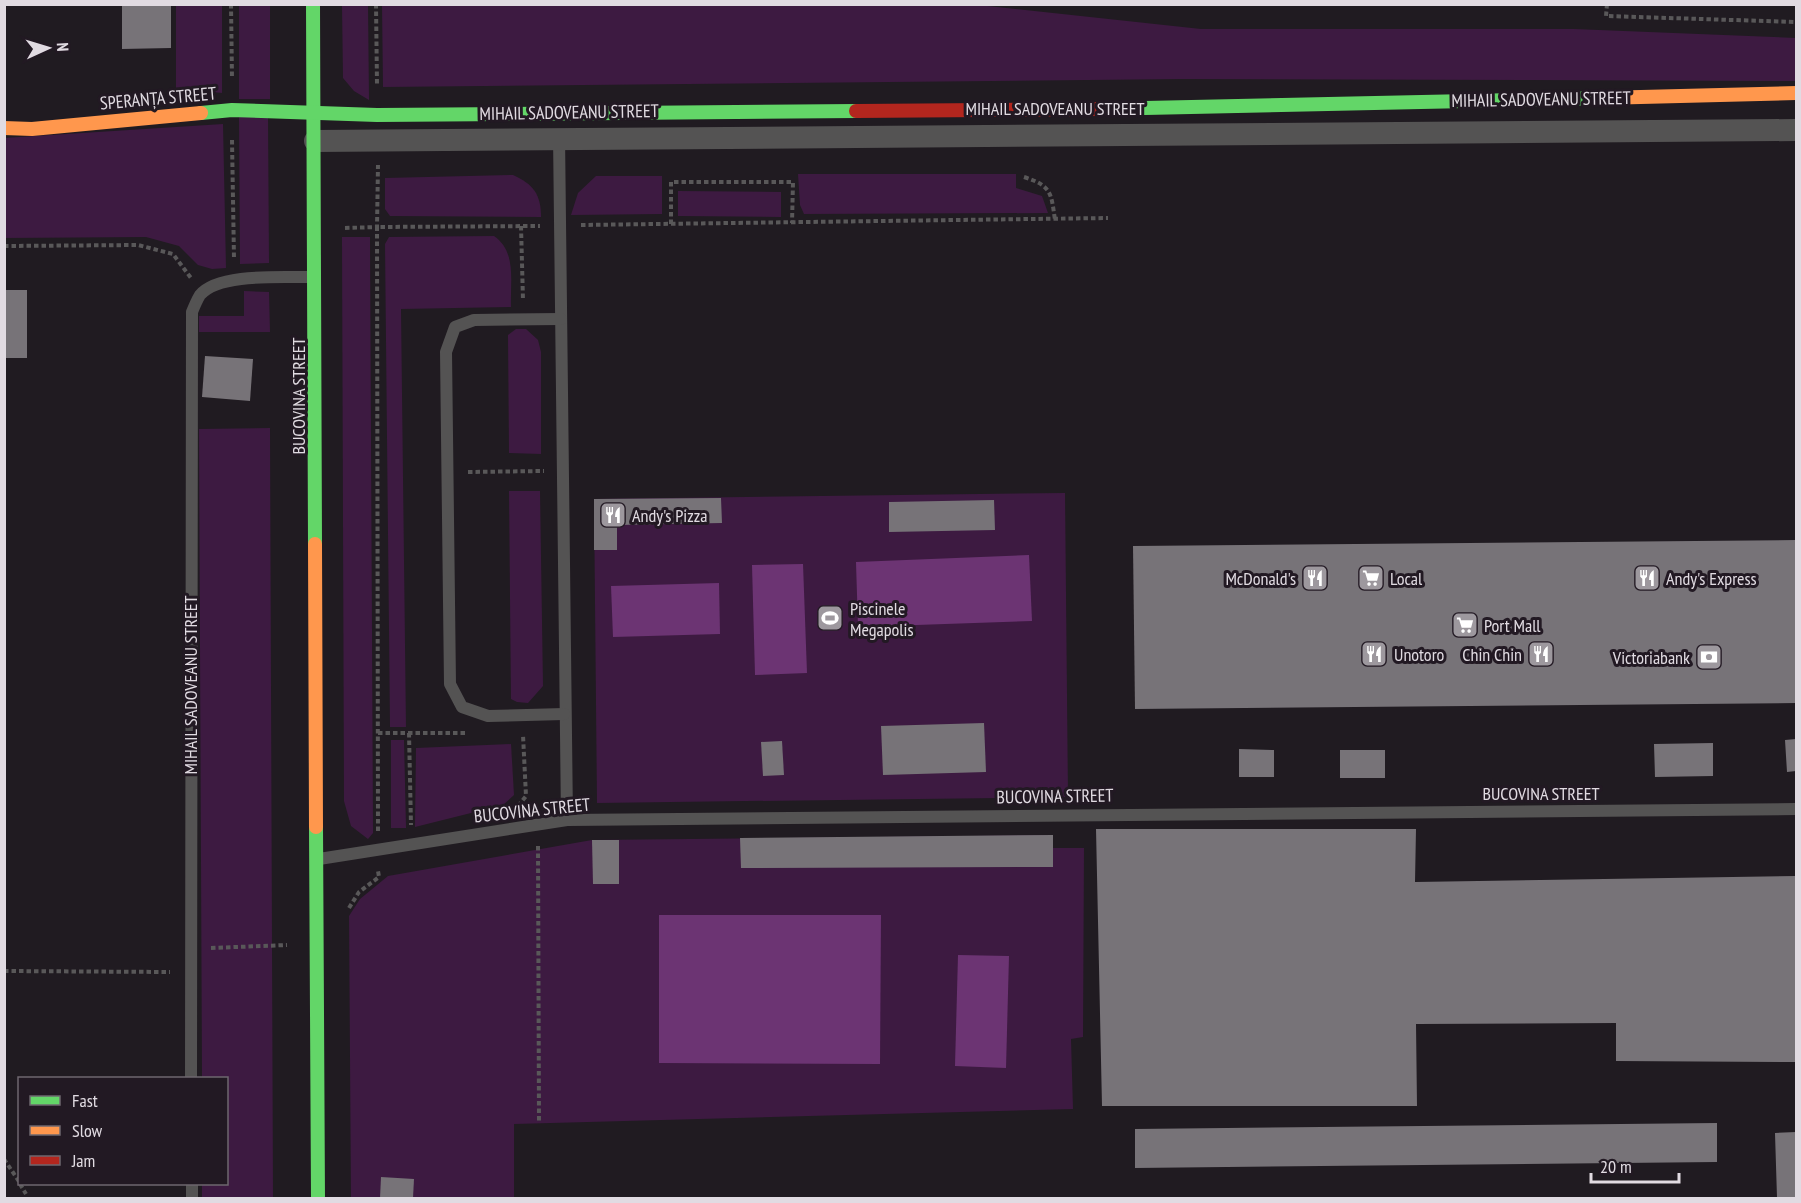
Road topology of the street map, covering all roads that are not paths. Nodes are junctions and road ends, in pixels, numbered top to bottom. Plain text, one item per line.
1 (313, 4) edge
2 (1797, 93) edge
3 (560, 112) junction
4 (314, 114) junction
5 (4, 128) edge
6 (1797, 130) edge
7 (559, 138) junction
8 (315, 141) junction
9 (315, 277) junction
10 (561, 319) junction
11 (564, 714) junction
12 (1797, 809) edge
13 (567, 820) junction
14 (318, 859) junction
15 (191, 1077) edge
16 (318, 1198) edge

1 - 4 street, BUCOVINA STREET
2 - 3 street, MIHAIL SADOVEANU STREET
3 - 4 street, MIHAIL SADOVEANU STREET
3 - 7 lane
4 - 5 street, SPERANȚA STREET
4 - 8 street, BUCOVINA STREET
6 - 7 street, MIHAIL SADOVEANU STREET
7 - 8 street, MIHAIL SADOVEANU STREET
7 - 10 lane
8 - 9 street, BUCOVINA STREET
9 - 14 street, BUCOVINA STREET
9 - 15 lane, MIHAIL SADOVEANU STREET
10 - 11 lane
10 - 11 lane
11 - 13 lane
12 - 13 lane, BUCOVINA STREET
13 - 14 lane, BUCOVINA STREET
14 - 16 street, BUCOVINA STREET

